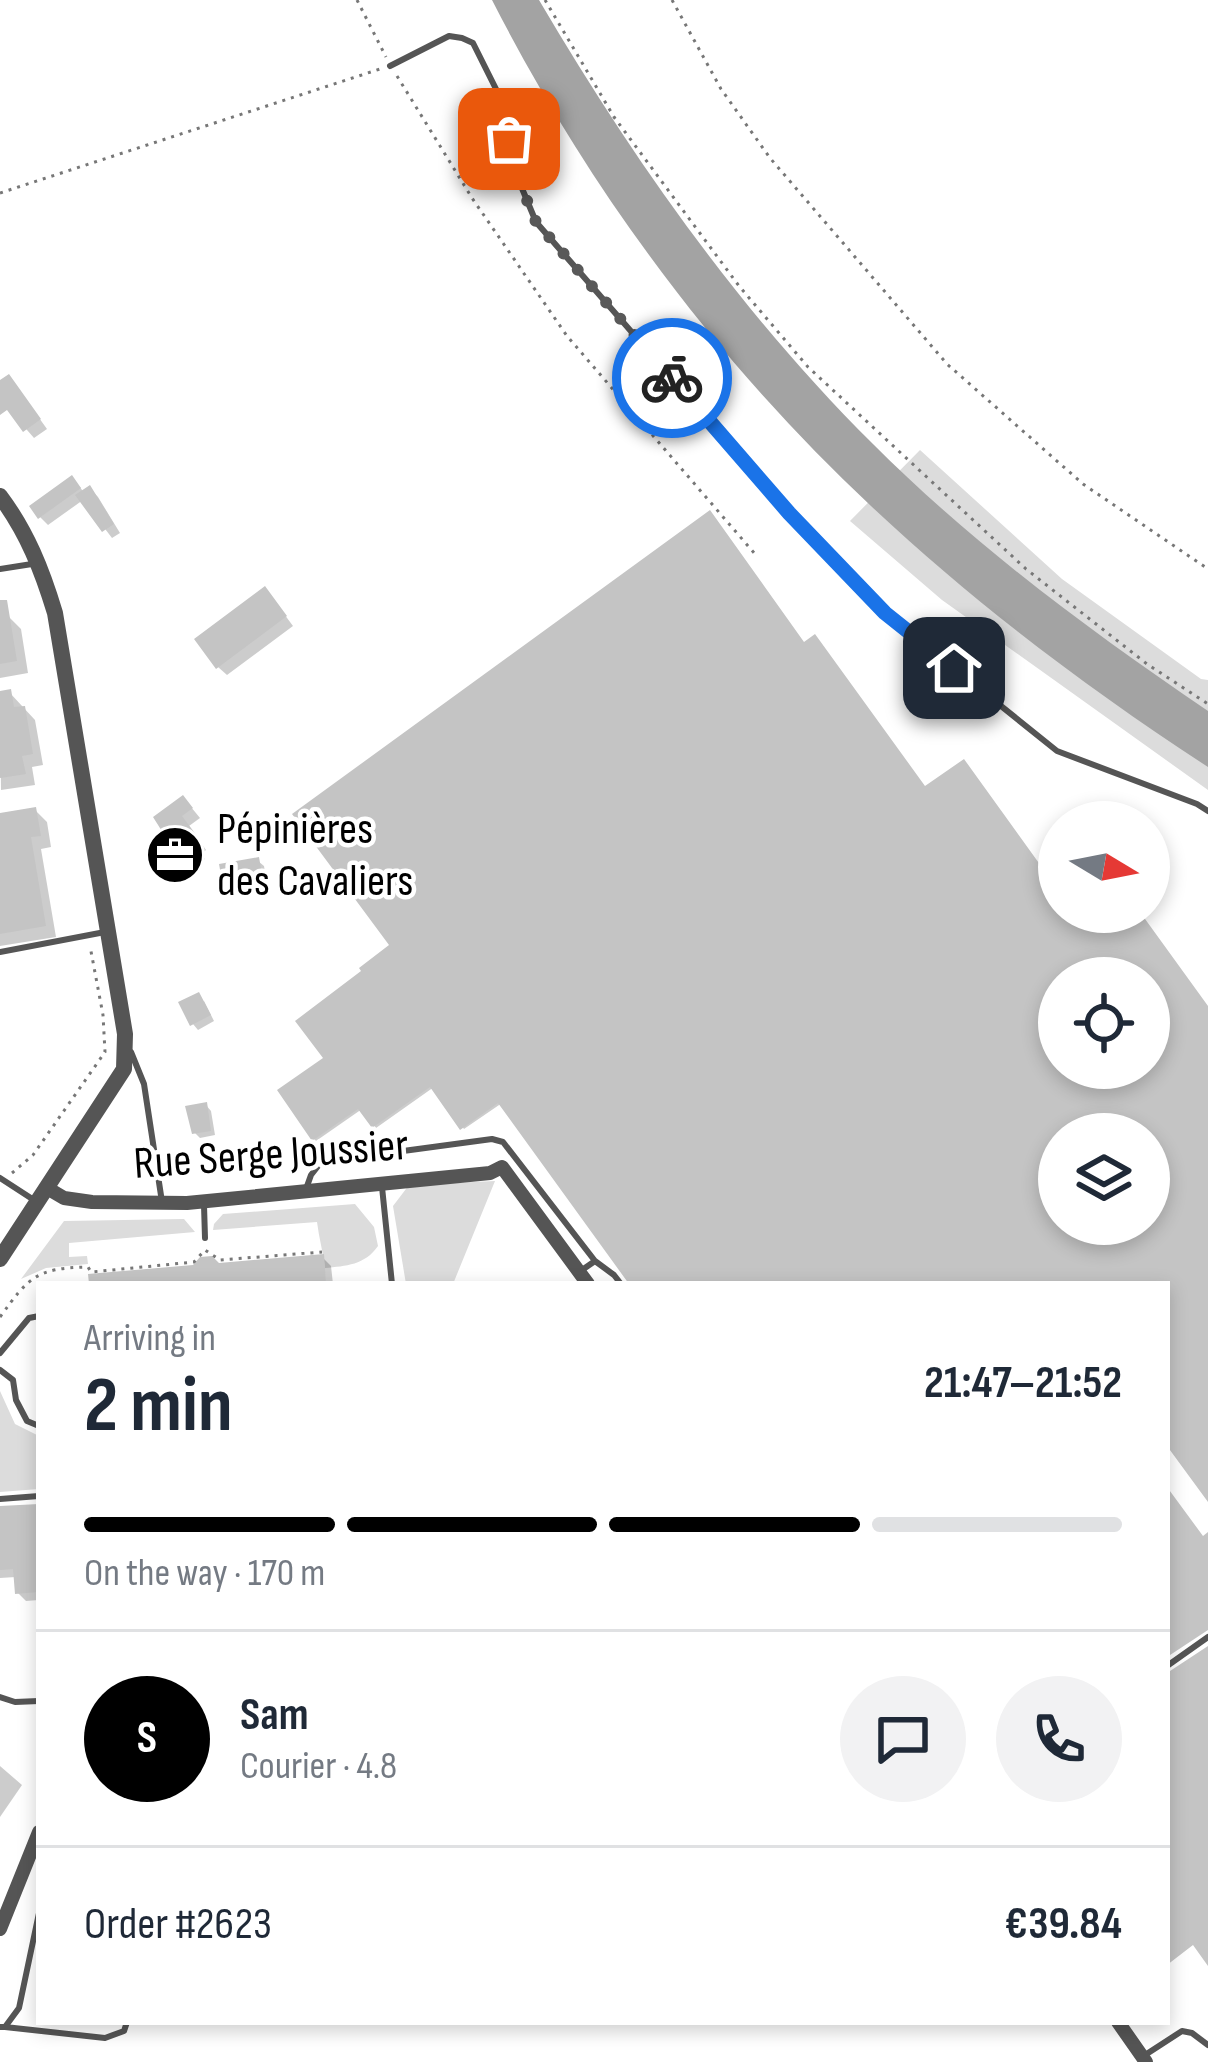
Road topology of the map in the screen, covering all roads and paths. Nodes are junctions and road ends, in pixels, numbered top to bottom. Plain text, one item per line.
1 (358, 0) edge
2 (545, 0) edge
3 (672, 0) edge
4 (390, 66) junction
5 (0, 193) edge
6 (0, 496) edge
7 (755, 554) dead end
8 (38, 563) junction
9 (0, 569) edge
10 (1208, 569) edge
11 (1208, 704) edge
12 (1208, 811) edge
13 (109, 932) junction
14 (88, 936) junction
15 (0, 952) edge
16 (125, 1044) junction
17 (3, 1179) edge
18 (382, 1184) junction
19 (305, 1191) junction
20 (42, 1195) junction
21 (204, 1202) junction
22 (162, 1203) junction
23 (205, 1238) dead end
24 (322, 1252) dead end
25 (0, 1259) edge
26 (595, 1261) junction
27 (584, 1278) edge
28 (392, 1281) edge
29 (619, 1281) edge
30 (36, 1317) edge
31 (0, 1318) edge
32 (0, 1353) edge
33 (0, 1370) edge
34 (36, 1425) edge
35 (36, 1496) edge
36 (0, 1499) edge
37 (1208, 1637) edge
38 (1170, 1664) edge
39 (0, 1697) edge
40 (36, 1701) edge
41 (36, 1839) edge
42 (36, 1927) edge
43 (0, 1929) edge
44 (126, 2025) edge
45 (1120, 2025) edge
46 (2, 2027) edge
47 (1208, 2045) edge
48 (1144, 2059) edge

1 - 4 path
2 - 11 path
3 - 10 path
4 - 5 path
4 - 7 path
4 - 12 lane
6 - 8 street
8 - 9 lane
8 - 13 street
13 - 14 lane
13 - 16 street
14 - 15 lane
14 - 17 path
16 - 20 street
16 - 22 lane
17 - 20 lane
18 - 19 street, Rue Serge Joussier
18 - 27 street, Rue Serge Joussier
18 - 28 lane
19 - 21 street, Rue Serge Joussier
19 - 26 lane
20 - 22 street, Rue Serge Joussier
20 - 25 street
21 - 22 street, Rue Serge Joussier
21 - 23 lane
24 - 31 path
26 - 27 lane
26 - 29 lane
30 - 32 lane
33 - 34 lane
35 - 36 lane
37 - 38 lane
39 - 40 lane
41 - 43 street
42 - 46 lane
44 - 46 lane
45 - 48 street
47 - 48 lane

